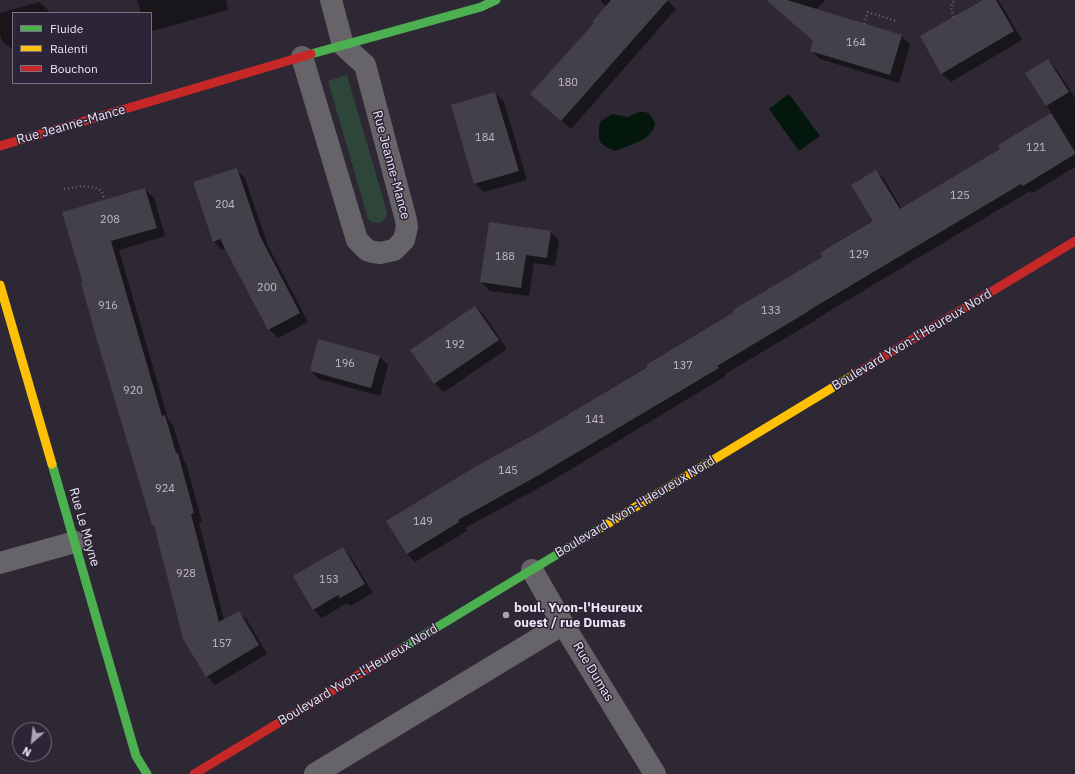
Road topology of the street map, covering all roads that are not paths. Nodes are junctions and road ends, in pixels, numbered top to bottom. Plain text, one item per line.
1 (331, 0) edge
2 (496, 0) edge
3 (343, 44) junction
4 (302, 57) junction
5 (0, 146) edge
6 (1075, 241) edge
7 (0, 285) edge
8 (75, 542) junction
9 (0, 563) edge
10 (532, 570) junction
11 (563, 624) junction
12 (147, 774) edge
13 (194, 774) edge
14 (315, 774) edge
15 (655, 774) edge

1 - 3 street
2 - 3 street, Rue Jeanne-Mance
3 - 4 street, Rue Jeanne-Mance
3 - 4 street, Rue Jeanne-Mance
4 - 5 street, Rue Jeanne-Mance
6 - 10 street, Boulevard Yvon-l'Heureux Nord
7 - 8 street, Rue Le Moyne
8 - 9 street
8 - 12 street, Rue Le Moyne
10 - 11 street, Rue Dumas
10 - 13 street, Boulevard Yvon-l'Heureux Nord
11 - 14 street
11 - 15 street, Rue Dumas

